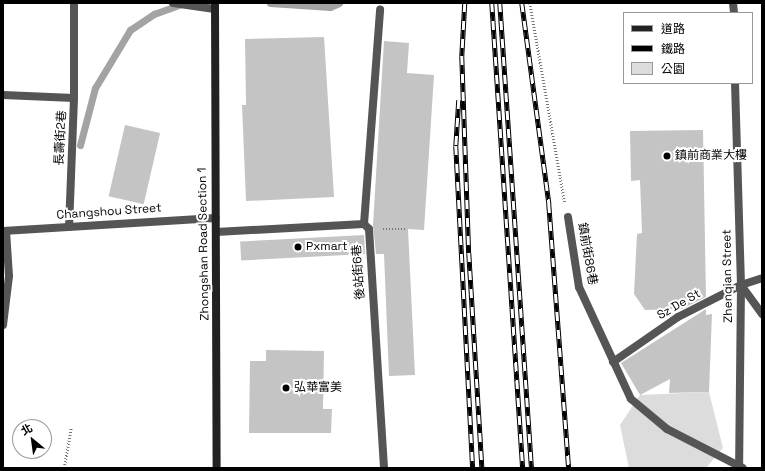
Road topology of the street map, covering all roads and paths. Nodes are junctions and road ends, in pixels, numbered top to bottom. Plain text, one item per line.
1 (74, 3) edge
2 (173, 3) edge
3 (530, 3) edge
4 (215, 6) edge
5 (380, 10) dead end
6 (735, 84) edge
7 (3, 94) edge
8 (74, 98) junction
9 (568, 217) joint
10 (216, 218) junction
11 (69, 227) junction
12 (366, 227) junction
13 (405, 229) dead end
14 (4, 231) edge
15 (216, 232) junction
16 (762, 278) edge
17 (741, 285) junction
18 (762, 314) edge
19 (3, 325) edge
20 (613, 362) junction
21 (71, 428) dead end
22 (740, 467) edge
23 (64, 468) edge
24 (217, 468) edge
25 (384, 468) edge

1 - 8 street
2 - 4 street
3 - 9 path, 鎮前街86巷
4 - 10 main road, Zhongshan Road Section 1
5 - 12 street, 後站街6巷
6 - 17 street, Zhenqian Street
7 - 8 street, 長壽街2巷
8 - 11 street, 長壽街2巷
9 - 20 street, 鎮前街86巷
10 - 11 street, Changshou Street
10 - 15 main road, Zhongshan Road Section 1
11 - 14 street, Changshou Street
12 - 13 path
12 - 15 street
12 - 25 street, 後站街6巷
14 - 19 street
15 - 24 main road, Zhongshan Road Section 1
16 - 17 street, Sz De St
17 - 18 street
17 - 20 street, Sz De St
17 - 22 street, Zhenqian Street
20 - 22 street, 鎮前街86巷
21 - 23 path

